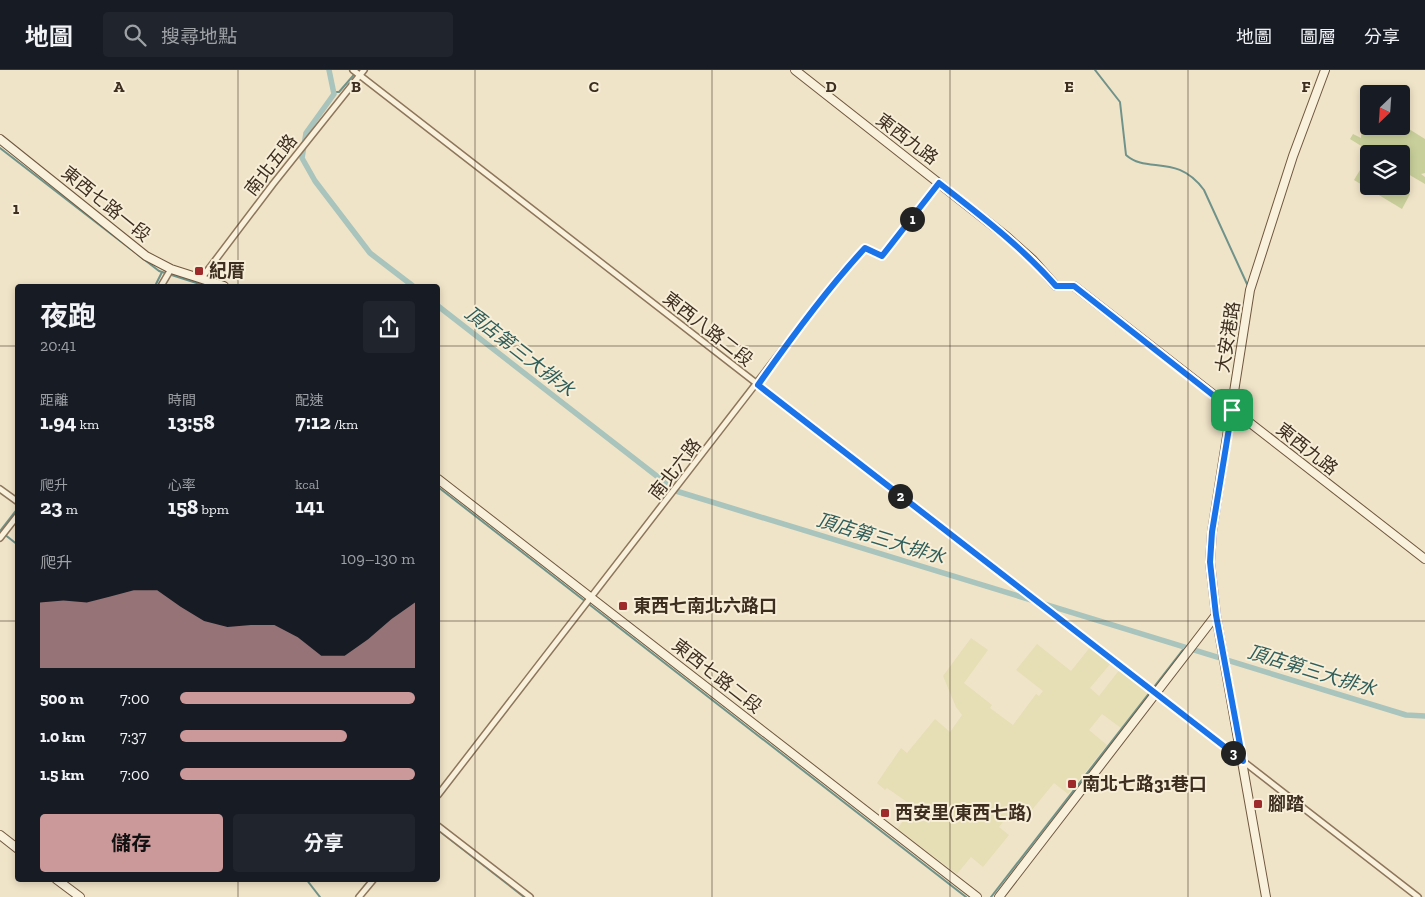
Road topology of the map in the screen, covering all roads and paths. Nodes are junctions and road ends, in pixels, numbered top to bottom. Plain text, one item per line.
1 (353, 70) edge
2 (364, 70) edge
3 (795, 70) edge
4 (1325, 70) edge
5 (360, 75) junction
6 (0, 139) edge
7 (939, 183) junction
8 (171, 269) junction
9 (201, 278) junction
10 (162, 284) edge
11 (218, 284) edge
12 (758, 385) junction
13 (1232, 410) junction
14 (440, 481) edge
15 (0, 489) edge
16 (15, 500) edge
17 (15, 519) edge
18 (0, 538) edge
19 (1425, 559) edge
20 (592, 597) junction
21 (1216, 615) junction
22 (1155, 693) junction
23 (1243, 761) junction
24 (440, 792) edge
25 (440, 828) edge
26 (0, 835) edge
27 (15, 846) edge
28 (60, 882) edge
29 (372, 882) edge
30 (80, 897) edge
31 (360, 897) edge
32 (530, 897) edge
33 (977, 897) edge
34 (998, 897) edge
35 (1266, 897) edge
36 (1418, 897) edge

1 - 5 street, 東西八路二段
2 - 5 street, 南北五路
3 - 7 street, 東西九路
4 - 13 street, 大安港路
5 - 9 street, 南北五路
5 - 12 street, 東西八路二段
6 - 8 street, 東西七路一段
7 - 12 street, 南北六路
7 - 13 street, 東西九路
8 - 9 street, 東西七路一段
8 - 10 street
9 - 11 street
12 - 20 street, 南北六路
12 - 22 street, 東西八路二段
13 - 19 street, 東西九路
13 - 21 street, 大安港路
14 - 20 street, 東西七路二段
15 - 16 street
17 - 18 street
20 - 24 street, 南北六路
20 - 33 street, 東西七路二段
21 - 22 street
21 - 23 street, 大安港路
22 - 23 street, 東西八路二段
22 - 34 street
23 - 35 street
23 - 36 street, 東西八路二段
25 - 32 street
26 - 27 street
28 - 30 street
29 - 31 street

